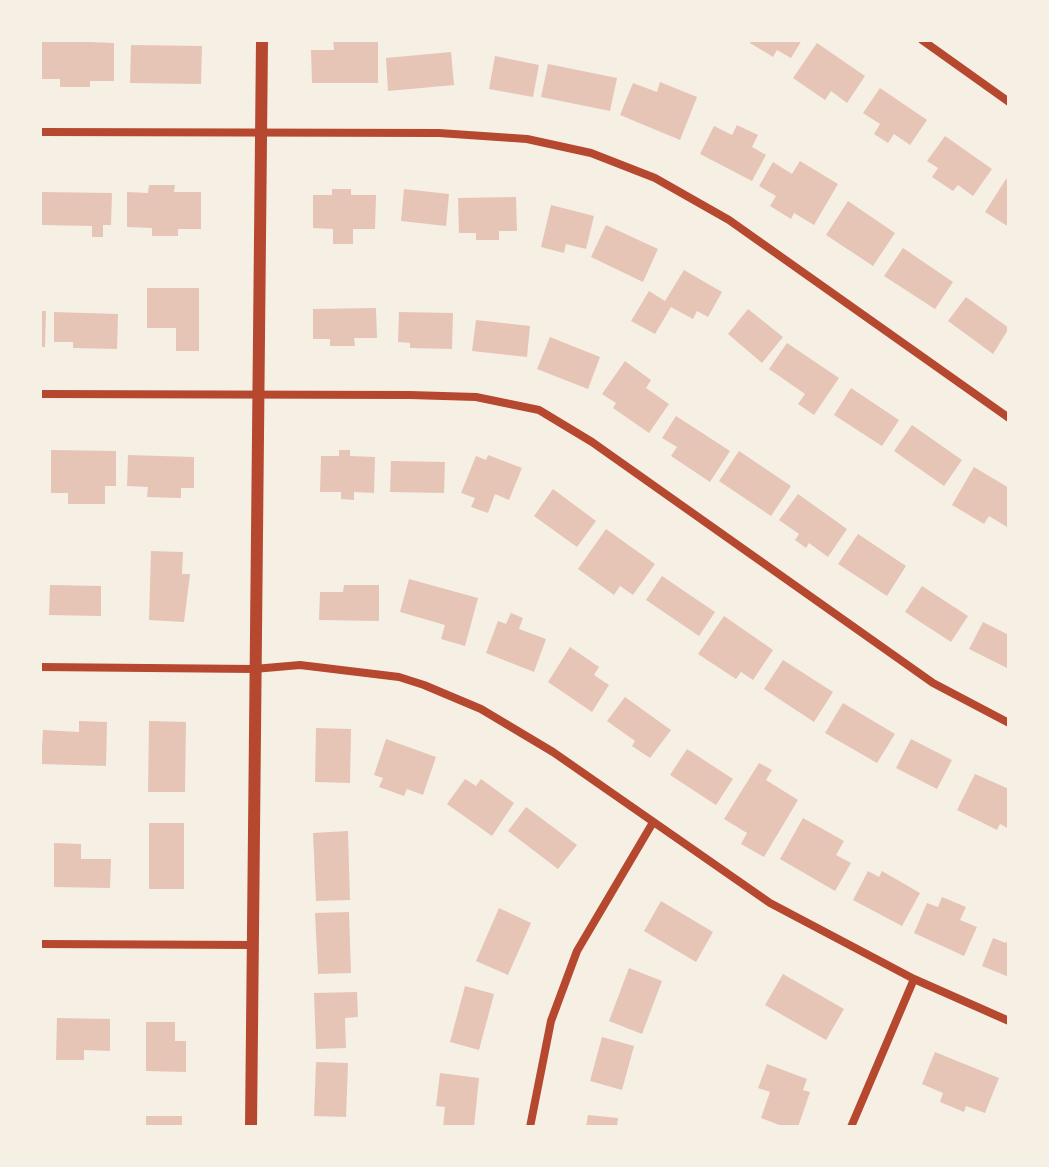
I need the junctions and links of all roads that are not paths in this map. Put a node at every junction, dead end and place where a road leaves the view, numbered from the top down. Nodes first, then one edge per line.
1 (262, 40) edge
2 (922, 40) edge
3 (1009, 102) edge
4 (40, 132) edge
5 (261, 133) junction
6 (40, 394) edge
7 (259, 395) junction
8 (1009, 418) edge
9 (40, 667) edge
10 (254, 669) junction
11 (1009, 723) edge
12 (652, 824) junction
13 (40, 944) edge
14 (255, 945) junction
15 (914, 979) junction
16 (1009, 1021) edge
17 (251, 1127) edge
18 (530, 1127) edge
19 (851, 1127) edge

1 - 5 street
2 - 3 street
4 - 5 street
5 - 7 street
5 - 8 street
6 - 7 street
7 - 10 street
7 - 11 street
9 - 10 street
10 - 12 street
10 - 14 street
12 - 15 street
12 - 18 street
13 - 14 street
14 - 17 street
15 - 16 street
15 - 19 street

